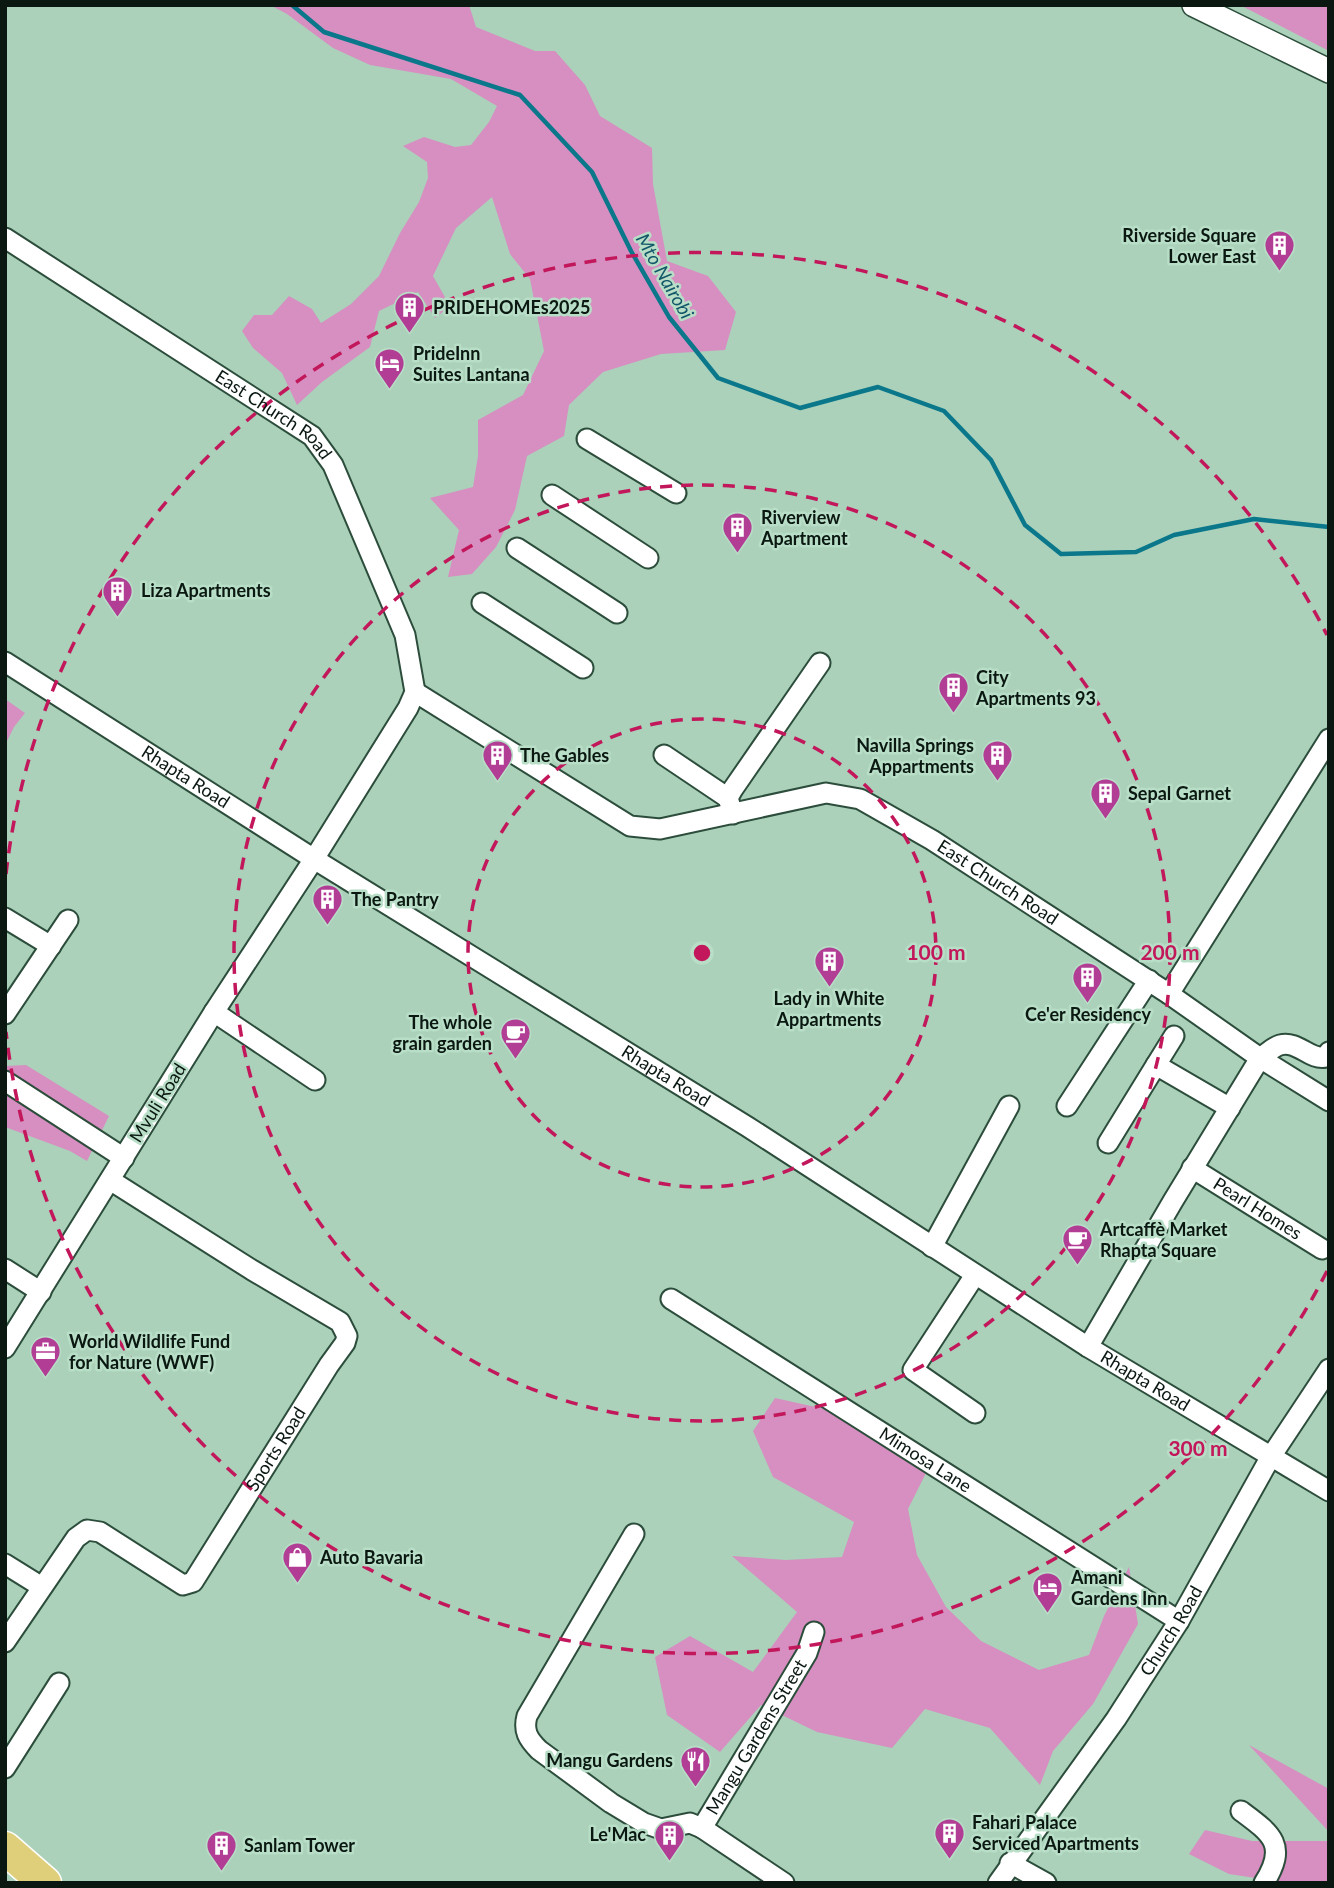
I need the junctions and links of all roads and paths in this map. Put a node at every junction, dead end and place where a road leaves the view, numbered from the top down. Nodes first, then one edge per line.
1 (1194, 5) edge
2 (1329, 71) edge
3 (5, 238) edge
4 (587, 439) dead end
5 (676, 493) dead end
6 (552, 495) dead end
7 (517, 548) dead end
8 (648, 558) dead end
9 (482, 603) dead end
10 (617, 613) dead end
11 (5, 662) edge
12 (820, 663) dead end
13 (583, 668) dead end
14 (415, 692) junction
15 (1329, 739) edge
16 (664, 755) dead end
17 (731, 806) junction
18 (314, 859) junction
19 (5, 918) edge
20 (68, 920) dead end
21 (51, 946) junction
22 (1149, 980) junction
23 (1169, 993) junction
24 (214, 1012) junction
25 (5, 1014) edge
26 (1174, 1036) dead end
27 (1329, 1052) edge
28 (1260, 1058) junction
29 (1156, 1065) junction
30 (315, 1080) dead end
31 (5, 1081) edge
32 (1329, 1101) edge
33 (1009, 1106) dead end
34 (1067, 1106) dead end
35 (1230, 1108) junction
36 (1108, 1143) dead end
37 (124, 1158) junction
38 (1192, 1168) junction
39 (110, 1180) junction
40 (932, 1247) junction
41 (1322, 1249) dead end
42 (5, 1269) edge
43 (975, 1275) junction
44 (41, 1292) junction
45 (671, 1298) dead end
46 (1088, 1347) junction
47 (5, 1348) edge
48 (1329, 1369) edge
49 (975, 1413) dead end
50 (1270, 1458) junction
51 (1329, 1491) edge
52 (634, 1534) dead end
53 (5, 1564) edge
54 (42, 1587) junction
55 (1179, 1621) junction
56 (814, 1632) dead end
57 (5, 1642) edge
58 (59, 1683) dead end
59 (5, 1768) edge
60 (1241, 1811) dead end
61 (702, 1828) junction
62 (5, 1848) edge
63 (1010, 1863) junction
64 (46, 1883) edge
65 (784, 1883) edge
66 (998, 1883) edge
67 (1046, 1883) edge
68 (1264, 1883) edge

1 - 2 street
3 - 14 street, East Church Road
4 - 5 street
6 - 8 street
7 - 10 street
9 - 13 street
11 - 18 street, Rhapta Road
12 - 17 street
14 - 17 street, East Church Road
14 - 18 street
15 - 23 street
16 - 17 street
17 - 22 street, East Church Road
18 - 24 street, Mvuli Road
18 - 40 street, Rhapta Road
19 - 21 street
20 - 21 street
21 - 25 street
22 - 23 street, East Church Road
22 - 34 street
23 - 28 street, East Church Road
24 - 30 street
24 - 37 street, Mvuli Road
26 - 29 street
27 - 28 street
28 - 32 street, East Church Road
28 - 35 street
29 - 35 street
29 - 36 street
31 - 37 street
33 - 40 street
35 - 38 street
37 - 39 street, Mvuli Road
38 - 41 street, Pearl Homes
38 - 46 street
39 - 44 street, Mvuli Road
39 - 54 street, Sports Road
40 - 43 street, Rhapta Road
42 - 44 street
43 - 46 street, Rhapta Road
43 - 49 street
44 - 47 street, Mvuli Road
45 - 55 street, Mimosa Lane
46 - 50 street, Rhapta Road
48 - 50 street, Church Road
50 - 51 street, Rhapta Road
50 - 55 street, Church Road
52 - 61 street, Mangu Gardens Street
53 - 54 street
54 - 57 street, Sports Road
55 - 63 street, Church Road
56 - 61 street, Mangu Gardens Street
58 - 59 street
60 - 68 street
61 - 65 street
62 - 64 highway
63 - 66 street, Church Road
63 - 67 street

